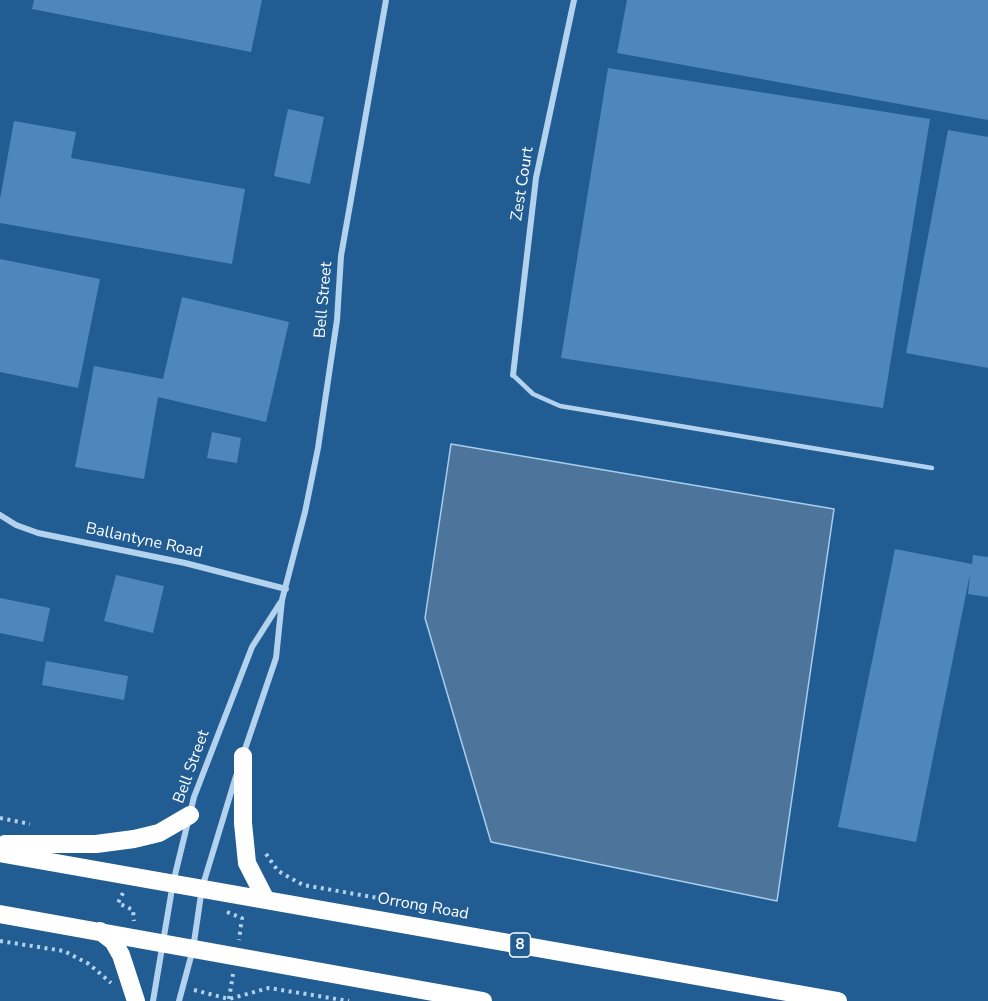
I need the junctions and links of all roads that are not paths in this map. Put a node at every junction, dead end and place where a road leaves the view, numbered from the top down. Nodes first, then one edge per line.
1 (386, 0) edge
2 (574, 0) edge
3 (513, 375) joint
4 (932, 468) dead end
5 (0, 515) edge
6 (286, 589) junction
7 (282, 600) junction
8 (243, 756) junction
9 (189, 815) junction
10 (0, 844) edge
11 (0, 853) edge
12 (173, 883) junction
13 (202, 888) junction
14 (266, 900) junction
15 (0, 915) edge
16 (100, 931) junction
17 (163, 944) junction
18 (193, 949) junction
19 (136, 1001) edge
20 (153, 1001) edge
21 (179, 1001) edge
22 (483, 1001) edge
23 (838, 1001) edge

1 - 6 street, Bell Street
2 - 3 street, Zest Court
3 - 4 lane
5 - 6 street, Ballantyne Road
6 - 7 street, Bell Street
7 - 8 street, Bell Street
7 - 9 street, Bell Street
8 - 13 street, Bell Street
8 - 14 highway
9 - 10 highway
9 - 12 street, Bell Street
11 - 12 highway, Orrong Road / 8
12 - 13 highway, Orrong Road / 8
12 - 17 street, Bell Street
13 - 14 highway, Orrong Road / 8
13 - 18 street, Bell Street
14 - 23 highway, Orrong Road / 8
15 - 16 highway
16 - 17 highway
16 - 19 highway
17 - 18 highway
17 - 20 street, Bell Street
18 - 21 street, Bell Street
18 - 22 highway

